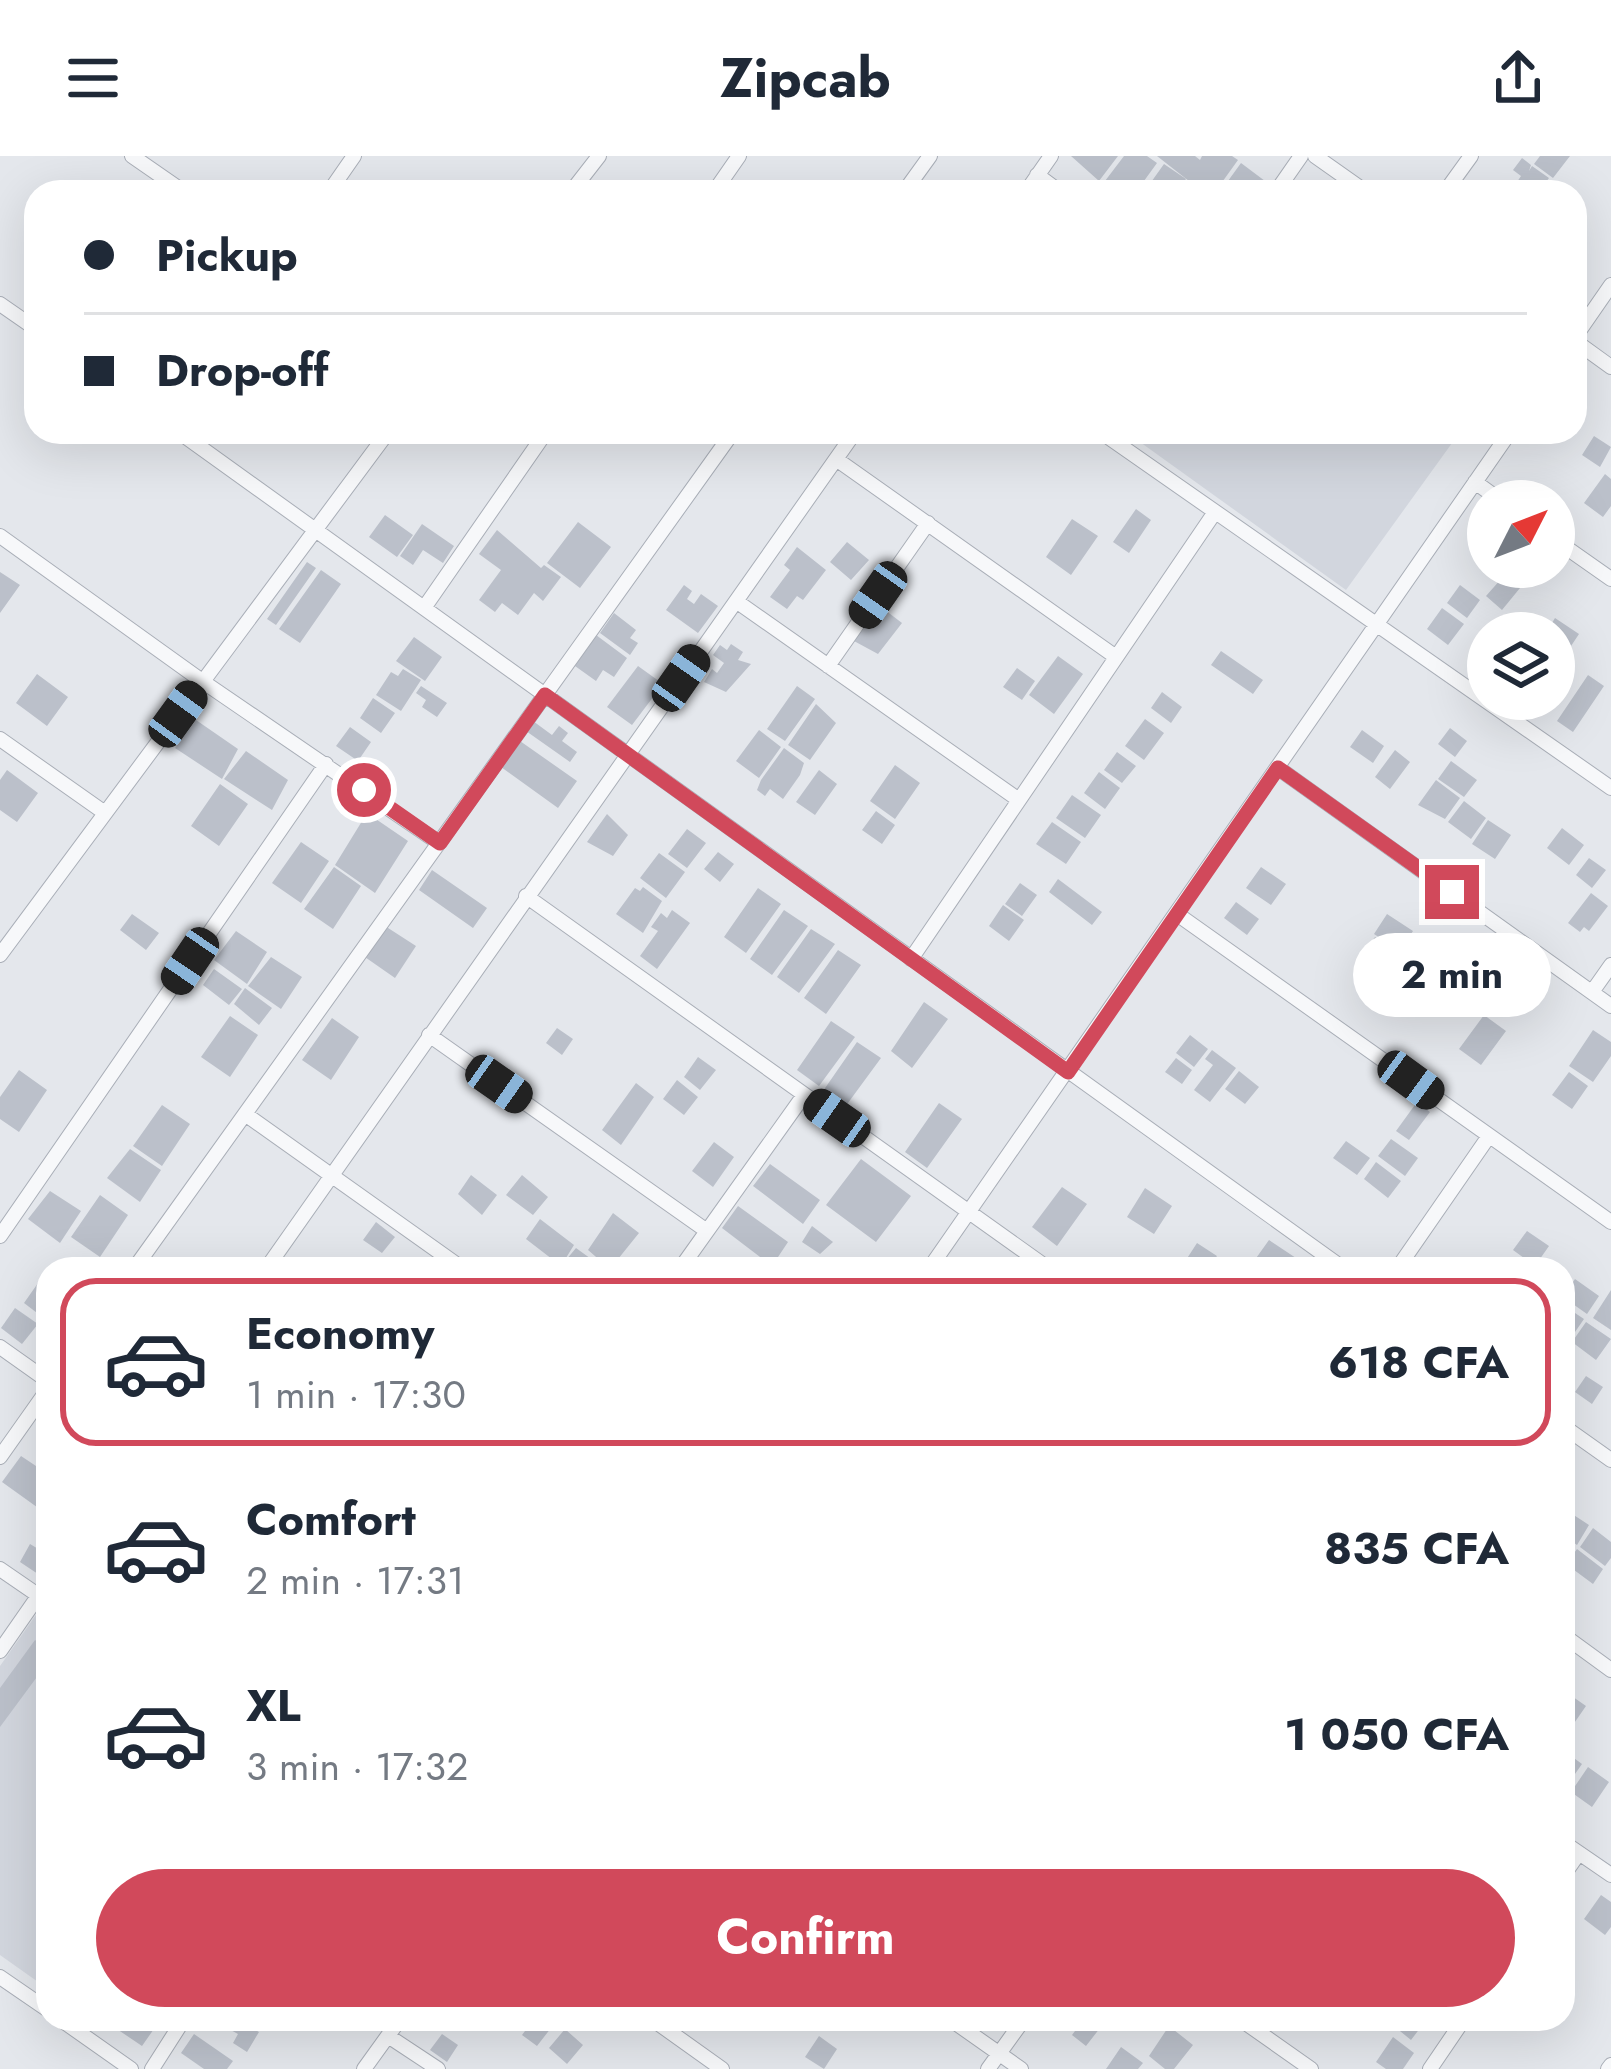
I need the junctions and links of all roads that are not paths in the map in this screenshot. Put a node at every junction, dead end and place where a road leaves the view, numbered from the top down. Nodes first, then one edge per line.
1 (132, 156) edge
2 (1051, 156) edge
3 (1315, 156) edge
4 (1037, 176) junction
5 (167, 180) edge
6 (1034, 180) edge
7 (1043, 180) edge
8 (1349, 180) edge
9 (1611, 285) edge
10 (1587, 321) edge
11 (1587, 348) edge
12 (1611, 367) edge
13 (196, 444) edge
14 (379, 444) edge
15 (532, 444) edge
16 (724, 444) edge
17 (847, 444) edge
18 (1119, 444) edge
19 (1502, 444) edge
20 (836, 459) junction
21 (1476, 480) edge
22 (1467, 494) edge
23 (1215, 512) junction
24 (928, 524) junction
25 (314, 529) junction
26 (0, 536) edge
27 (1575, 553) edge
28 (1611, 579) edge
29 (736, 601) junction
30 (424, 608) junction
31 (1377, 625) junction
32 (1116, 658) junction
33 (828, 666) junction
34 (202, 681) junction
35 (545, 695) junction
36 (0, 739) edge
37 (627, 754) junction
38 (326, 764) junction
39 (1278, 768) junction
40 (1611, 788) edge
41 (1019, 800) junction
42 (105, 813) junction
43 (440, 843) junction
44 (526, 896) junction
45 (1177, 914) junction
46 (0, 955) edge
47 (911, 959) junction
48 (1611, 965) edge
49 (1592, 992) junction
50 (1611, 1006) edge
51 (429, 1035) junction
52 (1068, 1072) junction
53 (804, 1095) junction
54 (245, 1114) junction
55 (1489, 1136) junction
56 (332, 1175) junction
57 (969, 1212) junction
58 (1609, 1216) edge
59 (707, 1231) junction
60 (0, 1236) edge
61 (143, 1257) edge
62 (274, 1257) edge
63 (446, 1257) edge
64 (689, 1257) edge
65 (937, 1257) edge
66 (1032, 1257) edge
67 (1327, 1257) edge
68 (1404, 1257) edge
69 (0, 1347) edge
70 (36, 1376) edge
71 (36, 1403) edge
72 (1575, 1434) edge
73 (0, 1456) edge
74 (1611, 1460) edge
75 (0, 1569) edge
76 (36, 1588) edge
77 (36, 1605) edge
78 (1575, 1644) edge
79 (0, 1651) edge
80 (1611, 1670) edge
81 (1575, 1850) edge
82 (1579, 1853) junction
83 (1575, 1859) edge
84 (1611, 1875) edge
85 (0, 1977) edge
86 (36, 2002) edge
87 (77, 2031) edge
88 (176, 2031) edge
89 (392, 2031) edge
90 (669, 2031) edge
91 (967, 2031) edge
92 (1015, 2031) edge
93 (1257, 2031) edge
94 (1456, 2031) edge
95 (388, 2036) junction
96 (999, 2054) junction
97 (131, 2069) edge
98 (152, 2069) edge
99 (364, 2069) edge
100 (438, 2069) edge
101 (722, 2069) edge
102 (988, 2069) edge
103 (1021, 2069) edge
104 (1311, 2069) edge
105 (1430, 2069) edge

1 - 5 street
2 - 4 street
3 - 8 street
4 - 6 street
4 - 7 street
9 - 10 street
11 - 12 street
13 - 25 street
14 - 25 street
15 - 30 street
16 - 35 street
17 - 20 street
18 - 23 street
19 - 21 street
20 - 24 street
20 - 29 street
22 - 31 street
23 - 31 street
23 - 32 street
24 - 32 street
24 - 33 street
25 - 30 street
25 - 34 street
26 - 34 street
27 - 28 street
29 - 33 street
29 - 37 street
30 - 35 street
31 - 39 street
31 - 40 street
32 - 41 street
33 - 41 street
34 - 38 street
34 - 42 street
35 - 37 street
35 - 43 street
36 - 42 street
37 - 44 street
37 - 47 street
38 - 43 street
38 - 60 street
39 - 45 street
39 - 49 street
41 - 47 street
42 - 46 street
43 - 54 street
44 - 51 street
44 - 53 street
45 - 52 street
45 - 55 street
47 - 52 street
48 - 49 street
49 - 50 street
51 - 56 street
51 - 59 street
52 - 57 street
52 - 67 street
53 - 57 street
53 - 59 street
54 - 56 street
54 - 61 street
55 - 58 street
55 - 68 street
56 - 62 street
56 - 63 street
57 - 65 street
57 - 66 street
59 - 64 street
69 - 70 street
71 - 73 street
72 - 74 street
75 - 76 street
77 - 79 street
78 - 80 street
81 - 82 street
82 - 83 street
82 - 84 street
85 - 86 street
87 - 97 street
88 - 98 street
89 - 95 street
90 - 101 street
91 - 96 street
92 - 96 street
93 - 104 street
94 - 105 street
95 - 99 street
95 - 100 street
96 - 102 street
96 - 103 street

